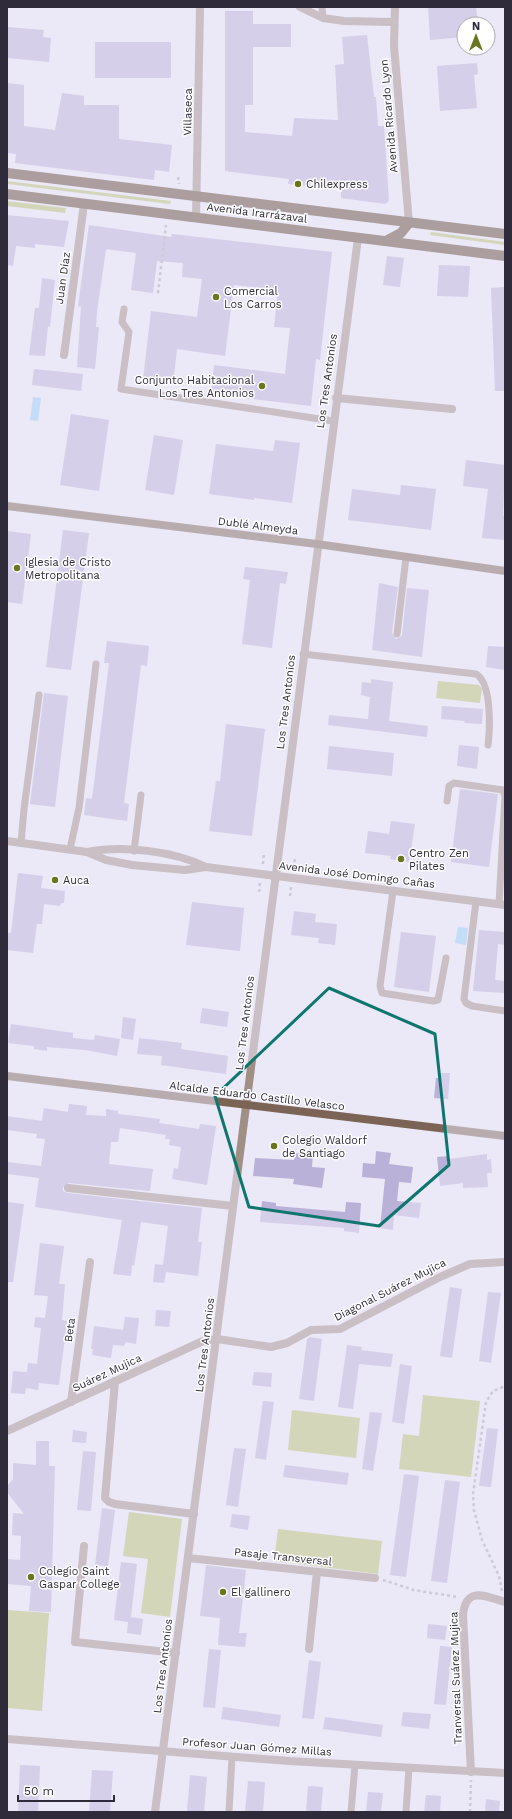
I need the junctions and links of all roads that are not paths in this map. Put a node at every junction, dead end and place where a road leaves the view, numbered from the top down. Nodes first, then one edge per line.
1 (200, 7) edge
2 (300, 7) edge
3 (322, 7) edge
4 (395, 7) edge
5 (323, 18) junction
6 (394, 22) junction
7 (7, 173) edge
8 (7, 194) edge
9 (198, 197) junction
10 (84, 204) junction
11 (196, 218) junction
12 (409, 224) junction
13 (505, 234) edge
14 (358, 238) junction
15 (386, 241) junction
16 (505, 256) edge
17 (124, 309) dead end
18 (64, 355) dead end
19 (336, 398) junction
20 (452, 409) dead end
21 (333, 421) junction
22 (7, 506) edge
23 (317, 544) junction
24 (406, 557) junction
25 (505, 571) edge
26 (397, 634) dead end
27 (303, 654) junction
28 (96, 664) dead end
29 (39, 695) dead end
30 (488, 745) dead end
31 (141, 795) dead end
32 (447, 801) dead end
33 (7, 841) edge
34 (21, 843) junction
35 (70, 850) junction
36 (134, 850) junction
37 (87, 852) junction
38 (206, 867) junction
39 (275, 876) junction
40 (393, 891) junction
41 (476, 901) junction
42 (502, 905) edge
43 (446, 958) dead end
44 (505, 1011) edge
45 (7, 1076) edge
46 (246, 1106) junction
47 (505, 1136) edge
48 (68, 1188) dead end
49 (233, 1206) junction
50 (90, 1262) dead end
51 (505, 1262) edge
52 (217, 1339) junction
53 (115, 1381) junction
54 (71, 1402) junction
55 (7, 1431) edge
56 (194, 1514) junction
57 (84, 1546) dead end
58 (188, 1558) junction
59 (317, 1572) junction
60 (374, 1578) road end
61 (504, 1598) edge
62 (309, 1649) dead end
63 (176, 1653) junction
64 (7, 1739) edge
65 (163, 1751) junction
66 (232, 1757) junction
67 (355, 1765) junction
68 (409, 1768) junction
69 (471, 1772) junction
70 (505, 1773) edge
71 (155, 1812) edge
72 (229, 1812) edge
73 (351, 1812) edge
74 (406, 1812) edge

1 - 9 street, Villaseca
2 - 5 street
3 - 5 lane
4 - 6 street, Avenida Ricardo Lyon
5 - 6 street
6 - 12 street, Avenida Ricardo Lyon
7 - 9 main road, Avenida Irarrázaval
8 - 10 main road, Avenida Irarrázaval
9 - 11 street, Villaseca
9 - 12 main road, Avenida Irarrázaval
10 - 11 main road, Avenida Irarrázaval
10 - 18 street, Juan Díaz
11 - 14 main road, Avenida Irarrázaval
12 - 13 main road, Avenida Irarrázaval
12 - 15 main road
14 - 15 main road, Avenida Irarrázaval
14 - 19 street, Los Tres Antonios
15 - 16 main road, Avenida Irarrázaval
17 - 21 lane
19 - 20 street
19 - 21 street, Los Tres Antonios
21 - 23 street, Los Tres Antonios
22 - 23 main road, Dublé Almeyda
23 - 24 main road, Dublé Almeyda
23 - 27 street, Los Tres Antonios
24 - 25 main road, Dublé Almeyda
24 - 26 lane
27 - 30 lane
27 - 39 street, Los Tres Antonios
28 - 35 lane
29 - 34 lane
31 - 36 lane
32 - 42 lane
33 - 34 street, Avenida José Domingo Cañas
34 - 35 street, Avenida José Domingo Cañas
35 - 37 street, Avenida José Domingo Cañas
36 - 37 street, Avenida José Domingo Cañas
36 - 38 street, Avenida José Domingo Cañas
37 - 38 street, Avenida José Domingo Cañas
38 - 39 street, Avenida José Domingo Cañas
39 - 40 street, Avenida José Domingo Cañas
39 - 46 street, Los Tres Antonios
40 - 41 street, Avenida José Domingo Cañas
40 - 43 lane
41 - 42 street, Avenida José Domingo Cañas
41 - 44 lane
45 - 46 main road, Alcalde Eduardo Castillo Velasco
46 - 47 main road, Alcalde Eduardo Castillo Velasco
46 - 49 street, Los Tres Antonios
48 - 49 street
49 - 52 street, Los Tres Antonios
50 - 54 street, Beta
51 - 52 street, Diagonal Suárez Mujica
52 - 53 street, Suárez Mujica
52 - 56 street, Los Tres Antonios
53 - 54 street, Suárez Mujica
53 - 56 street
54 - 55 street, Suárez Mujica
56 - 58 street, Los Tres Antonios
57 - 63 street
58 - 59 street, Pasaje Transversal
58 - 63 street, Los Tres Antonios
59 - 60 street, Pasaje Transversal
59 - 62 street
61 - 69 street, Tranversal Suárez Mujica
63 - 65 street, Los Tres Antonios
64 - 65 street, Profesor Juan Gómez Millas
65 - 66 street, Profesor Juan Gómez Millas
65 - 71 street, Los Tres Antonios
66 - 67 street, Profesor Juan Gómez Millas
66 - 72 lane
67 - 68 street, Profesor Juan Gómez Millas
67 - 73 lane
68 - 69 street, Profesor Juan Gómez Millas
68 - 74 lane
69 - 70 street, Profesor Juan Gómez Millas

